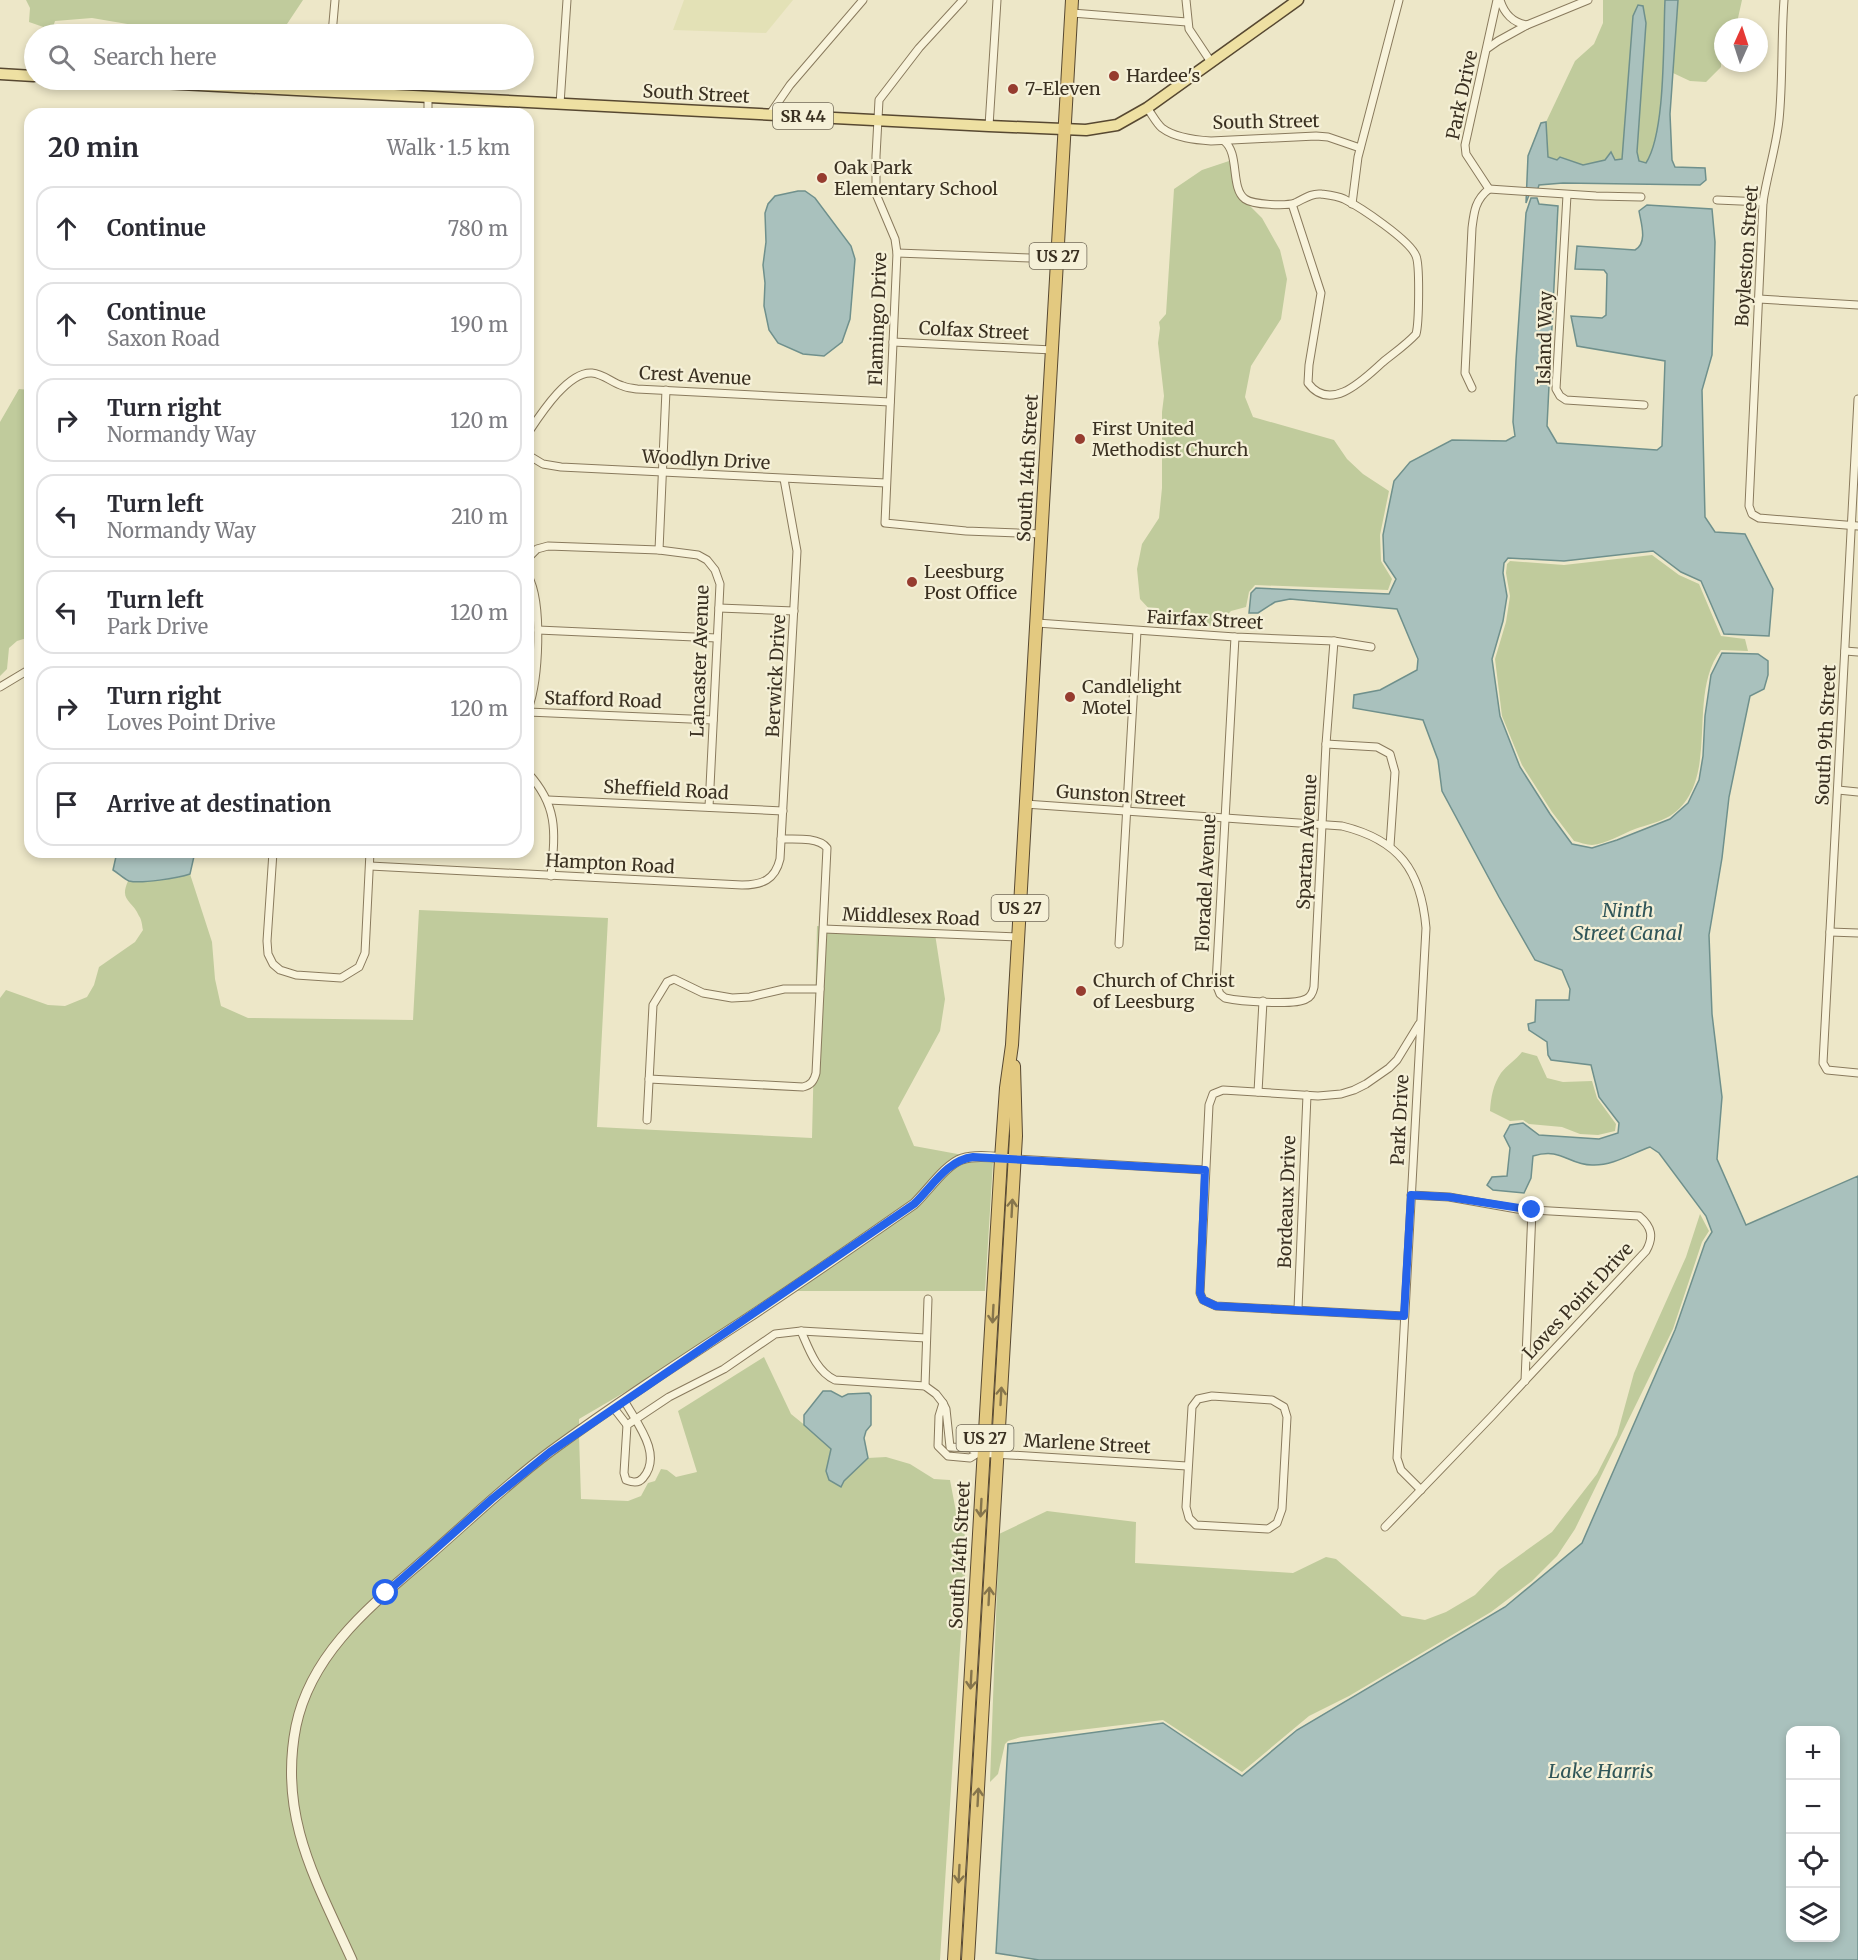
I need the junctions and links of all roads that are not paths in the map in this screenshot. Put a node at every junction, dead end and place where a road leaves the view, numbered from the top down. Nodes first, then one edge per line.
1 (335, 0) edge
2 (567, 0) edge
3 (863, 0) edge
4 (963, 0) edge
5 (997, 0) edge
6 (1072, 0) edge
7 (1186, 0) edge
8 (1298, 0) edge
9 (1399, 0) edge
10 (1499, 0) edge
11 (1588, 0) edge
12 (1784, 0) edge
13 (1072, 13) junction
14 (1187, 22) junction
15 (333, 24) edge
16 (1527, 25) junction
17 (1487, 49) junction
18 (1211, 62) junction
19 (0, 74) edge
20 (24, 75) edge
21 (290, 90) edge
22 (328, 92) joint
23 (428, 97) junction
24 (560, 104) junction
25 (428, 108) edge
26 (1147, 108) junction
27 (770, 114) junction
28 (878, 120) junction
29 (990, 126) junction
30 (1065, 129) junction
31 (1224, 141) junction
32 (1360, 148) junction
33 (1489, 189) junction
34 (1567, 195) junction
35 (1641, 197) dead end
36 (1717, 200) dead end
37 (1763, 202) junction
38 (1292, 204) junction
39 (1352, 204) junction
40 (897, 253) junction
41 (1058, 259) junction
42 (1759, 299) junction
43 (1858, 305) edge
44 (893, 342) junction
45 (1053, 350) junction
46 (1472, 388) dead end
47 (666, 390) junction
48 (1858, 399) edge
49 (890, 402) junction
50 (1644, 405) dead end
51 (1858, 416) edge
52 (534, 425) edge
53 (534, 459) edge
54 (663, 472) junction
55 (784, 479) junction
56 (886, 483) junction
57 (1855, 526) edge
58 (1042, 534) junction
59 (659, 550) junction
60 (534, 552) edge
61 (534, 593) edge
62 (719, 608) junction
63 (794, 611) junction
64 (1037, 623) junction
65 (538, 630) junction
66 (1137, 631) junction
67 (1235, 637) junction
68 (717, 638) junction
69 (1334, 641) junction
70 (1371, 648) dead end
71 (1845, 651) junction
72 (1858, 652) edge
73 (24, 673) edge
74 (534, 686) edge
75 (0, 687) edge
76 (534, 711) edge
77 (713, 720) junction
78 (1326, 744) junction
79 (534, 781) edge
80 (1838, 790) junction
81 (1858, 792) edge
82 (548, 800) junction
83 (1025, 804) junction
84 (709, 807) junction
85 (783, 811) junction
86 (1126, 812) junction
87 (1225, 818) junction
88 (1322, 823) junction
89 (782, 839) junction
90 (1390, 846) junction
91 (273, 858) edge
92 (370, 858) edge
93 (370, 866) junction
94 (774, 874) joint
95 (551, 876) junction
96 (824, 929) junction
97 (1830, 932) junction
98 (1858, 933) edge
99 (1018, 937) junction
100 (1119, 944) dead end
101 (820, 988) junction
102 (1263, 1001) junction
103 (1421, 1022) junction
104 (1012, 1045) junction
105 (1858, 1073) edge
106 (649, 1079) junction
107 (1258, 1092) junction
108 (1307, 1095) junction
109 (647, 1120) dead end
110 (1001, 1159) junction
111 (1015, 1159) junction
112 (1205, 1170) junction
113 (1411, 1195) junction
114 (1532, 1210) junction
115 (928, 1299) dead end
116 (1298, 1309) junction
117 (1404, 1316) junction
118 (801, 1331) junction
119 (926, 1338) junction
120 (1525, 1381) junction
121 (925, 1386) junction
122 (624, 1400) junction
123 (942, 1403) junction
124 (613, 1407) junction
125 (636, 1419) junction
126 (627, 1425) junction
127 (938, 1446) junction
128 (950, 1447) junction
129 (981, 1453) junction
130 (998, 1454) junction
131 (1187, 1466) junction
132 (1421, 1490) junction
133 (1385, 1527) dead end
134 (966, 1764) junction
135 (980, 1765) junction
136 (352, 1960) edge
137 (954, 1960) edge
138 (968, 1960) edge

1 - 15 street
2 - 24 street
3 - 27 street
4 - 28 street, Flamingo Drive
5 - 29 street
6 - 13 highway, South 14th Street / US 27
7 - 14 street
8 - 18 main road, SR 44
9 - 32 street
10 - 16 street
10 - 17 street, Park Drive
11 - 16 street
12 - 37 street, Boyleston Street
13 - 14 street
13 - 30 highway, South 14th Street / US 27
14 - 18 street
16 - 17 street
17 - 33 street, Park Drive
18 - 26 main road, SR 44
19 - 20 main road
21 - 22 main road, SR 44
22 - 23 main road, SR 44
23 - 24 main road, South Street / SR 44
23 - 25 street
24 - 27 main road, South Street / SR 44
26 - 30 main road, SR 44
26 - 31 street, South Street
27 - 28 main road, South Street / SR 44
28 - 29 main road, South Street / SR 44
28 - 40 street, Flamingo Drive
29 - 30 main road, South Street / SR 44
30 - 41 highway, South 14th Street / US 27
31 - 32 street, South Street
31 - 38 street
32 - 39 street
33 - 34 street
33 - 46 street
34 - 35 street
34 - 50 street, Island Way
36 - 37 street
37 - 42 street, Boyleston Street
38 - 39 street
38 - 39 street
40 - 41 street
40 - 44 street, Flamingo Drive
41 - 45 highway, South 14th Street / US 27
42 - 43 street
42 - 57 street, Boyleston Street
44 - 45 street, Colfax Street
44 - 49 street, Flamingo Drive
45 - 58 highway, South 14th Street / US 27
47 - 49 street, Crest Avenue
47 - 52 street, Crest Avenue
47 - 54 street
48 - 51 street, South 9th Street
49 - 56 street, Flamingo Drive
51 - 57 street, South 9th Street
53 - 54 street, Woodlyn Drive
54 - 55 street, Woodlyn Drive
54 - 59 street
55 - 56 street, Woodlyn Drive
55 - 63 street, Berwick Drive
56 - 58 street, Flamingo Drive
57 - 71 street, South 9th Street
58 - 64 highway, South 14th Street / US 27
59 - 60 street, Lancaster Avenue
59 - 62 street, Lancaster Avenue
61 - 65 street
62 - 63 street
62 - 68 street, Lancaster Avenue
63 - 85 street, Berwick Drive
64 - 66 street, Fairfax Street
64 - 83 highway, South 14th Street / US 27
65 - 68 street
65 - 74 street
66 - 67 street, Fairfax Street
66 - 86 street
67 - 69 street, Fairfax Street
67 - 87 street, Floradel Avenue
68 - 77 street, Lancaster Avenue
69 - 70 street, Fairfax Street
69 - 78 street, Spartan Avenue
71 - 72 street
71 - 80 street, South 9th Street
73 - 75 street
76 - 77 street, Stafford Road
77 - 84 street, Lancaster Avenue
78 - 88 street, Spartan Avenue
78 - 90 street
79 - 82 street
80 - 81 street
80 - 97 street, South 9th Street
82 - 84 street, Sheffield Road
82 - 95 street
83 - 86 street, Gunston Street
83 - 99 highway, South 14th Street / US 27
84 - 85 street, Sheffield Road
85 - 89 street, Berwick Drive
86 - 87 street, Gunston Street
86 - 100 street
87 - 88 street, Gunston Street
87 - 102 street, Floradel Avenue
88 - 90 street, Gunston Street
88 - 102 street, Spartan Avenue
89 - 94 street, Berwick Drive
89 - 96 street, Middlesex Road
90 - 103 street, Park Drive
91 - 93 street
92 - 93 street
93 - 95 street, Hampton Road
94 - 95 street, Hampton Road
96 - 99 street, Middlesex Road
96 - 101 street
97 - 98 street
97 - 105 street, South 9th Street
99 - 104 highway, South 14th Street / US 27
101 - 106 street
101 - 106 street
102 - 107 street
103 - 108 street
103 - 113 street, Park Drive
104 - 110 highway, South 14th Street / US 27
104 - 111 highway, South 14th Street / US 27
106 - 109 street
107 - 108 street
107 - 112 street
108 - 116 street, Bordeaux Drive
110 - 111 street
110 - 122 street
110 -> 129 highway, South 14th Street / US 27
111 - 112 street
130 -> 111 highway, South 14th Street / US 27
112 - 116 street
113 - 114 street, Loves Point Drive
113 - 117 street, Park Drive
114 - 120 street
114 - 120 street, Loves Point Drive
115 - 119 street
116 - 117 street
117 - 132 street, Park Drive
118 - 119 street
118 - 121 street
118 - 125 street
119 - 121 street
120 - 132 street, Loves Point Drive
121 - 123 street
122 - 124 street
122 - 125 street
123 - 127 street
123 - 128 street
124 - 126 street
124 - 136 street
125 - 126 street
125 - 126 street
127 - 128 street
127 - 129 street
128 - 129 street
129 - 130 street, Marlene Street
129 -> 134 highway, South 14th Street / US 27
130 - 131 street, Marlene Street
135 -> 130 highway, South 14th Street / US 27
131 - 131 street
132 - 133 street
134 - 135 highway
134 -> 137 highway, South 14th Street / US 27
138 -> 135 highway, South 14th Street / US 27

